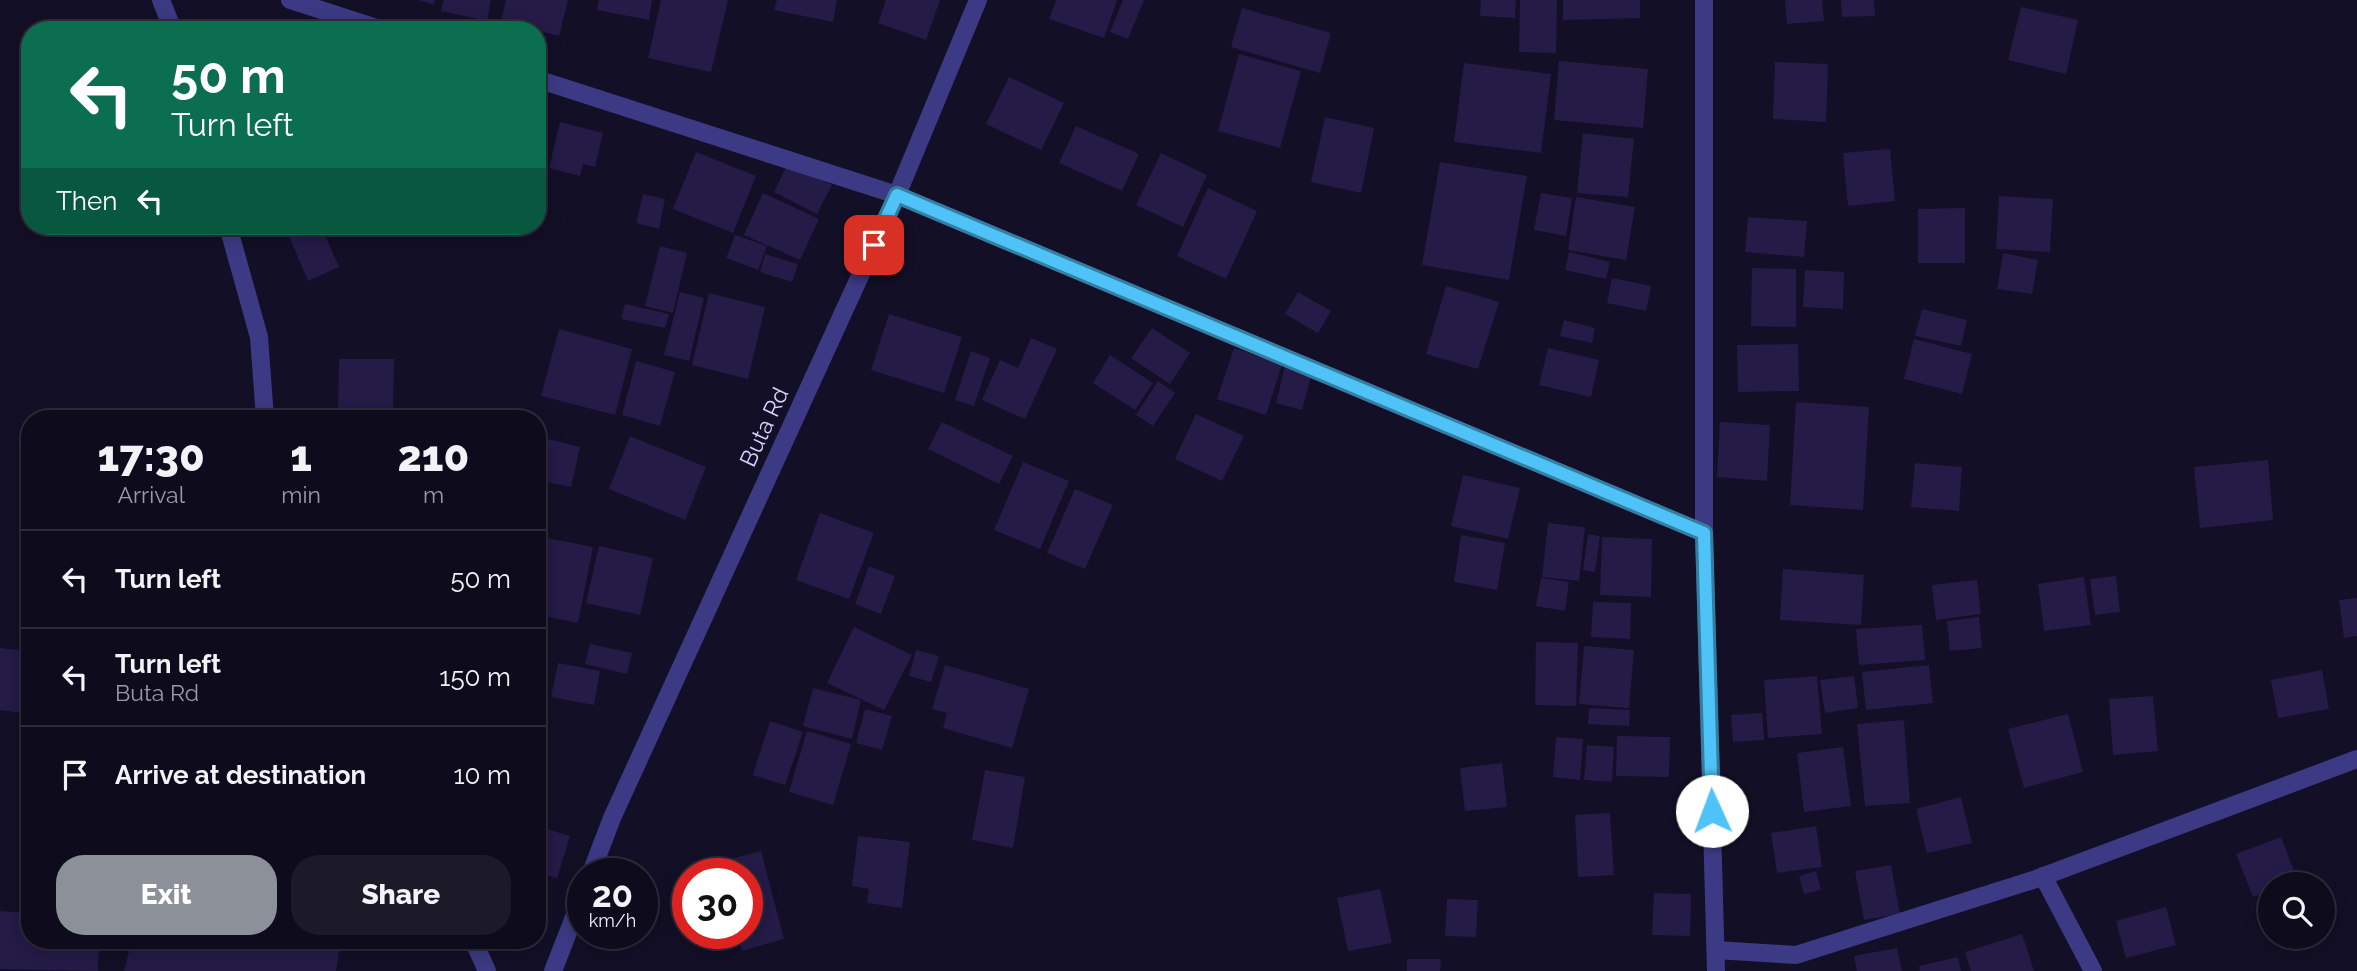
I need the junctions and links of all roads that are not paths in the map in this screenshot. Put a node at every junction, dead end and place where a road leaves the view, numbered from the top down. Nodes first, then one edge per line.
1 (161, 0) edge
2 (290, 0) edge
3 (978, 0) edge
4 (1704, 0) edge
5 (169, 21) edge
6 (355, 21) edge
7 (546, 82) edge
8 (897, 195) junction
9 (231, 235) edge
10 (264, 410) edge
11 (1704, 533) junction
12 (2357, 759) edge
13 (597, 858) edge
14 (2043, 876) junction
15 (567, 935) edge
16 (477, 949) edge
17 (1716, 950) junction
18 (487, 971) edge
19 (553, 971) edge
20 (1716, 971) edge
21 (2093, 971) edge

1 - 5 street
2 - 6 street
3 - 8 street, Buta Rd
4 - 11 street
7 - 8 street
8 - 11 street
8 - 13 street, Buta Rd
9 - 10 street
11 - 17 street
12 - 14 street
14 - 17 street
14 - 21 street
15 - 19 street
16 - 18 street
17 - 20 street

